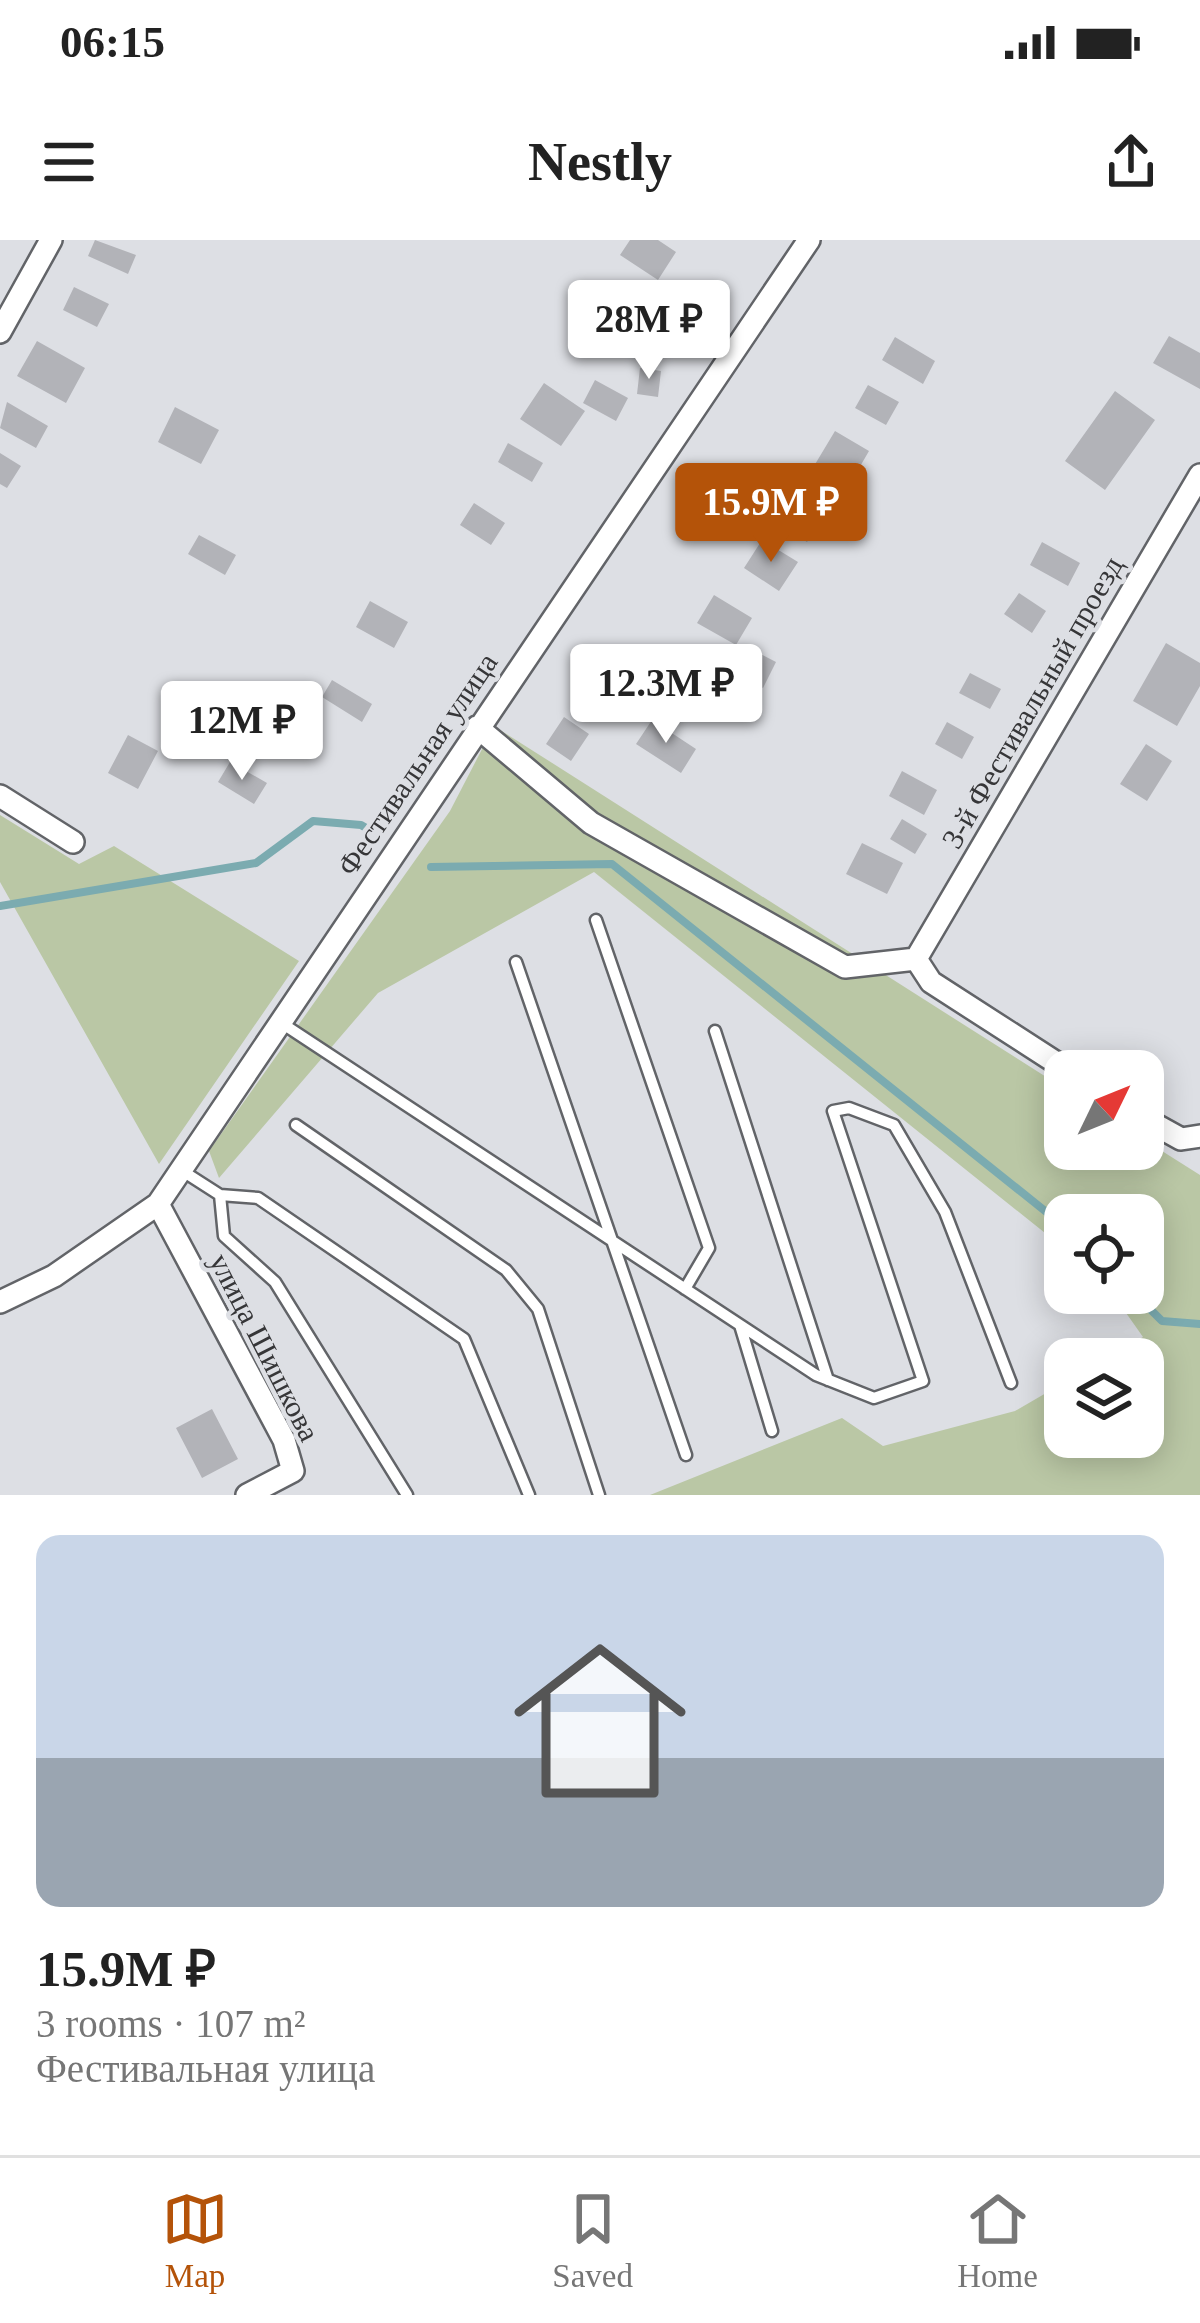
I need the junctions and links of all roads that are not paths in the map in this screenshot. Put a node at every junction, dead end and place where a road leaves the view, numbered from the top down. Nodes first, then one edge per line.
1 (51, 240) edge
2 (809, 240) edge
3 (0, 332) edge
4 (1200, 475) edge
5 (477, 727) junction
6 (0, 796) edge
7 (73, 842) dead end
8 (596, 920) dead end
9 (916, 959) junction
10 (516, 962) dead end
11 (280, 1022) junction
12 (715, 1031) dead end
13 (1044, 1055) edge
14 (296, 1125) dead end
15 (1164, 1130) edge
16 (1200, 1136) edge
17 (181, 1170) junction
18 (220, 1195) junction
19 (158, 1204) junction
20 (612, 1241) junction
21 (685, 1289) junction
22 (0, 1302) edge
23 (740, 1325) junction
24 (828, 1380) junction
25 (1012, 1383) dead end
26 (772, 1430) dead end
27 (686, 1455) dead end
28 (248, 1495) edge
29 (407, 1495) edge
30 (529, 1495) edge
31 (599, 1495) edge

1 - 3 street
2 - 5 street, Фестивальная улица
4 - 9 street, 3-й Фестивальный проезд
5 - 9 street
5 - 11 street, Фестивальная улица
6 - 7 street
8 - 21 lane
9 - 13 street
10 - 20 lane
11 - 17 street, Фестивальная улица
11 - 20 lane
12 - 24 lane
14 - 31 lane
15 - 16 street
17 - 18 lane
17 - 19 street, Фестивальная улица
18 - 29 lane
18 - 30 lane
19 - 22 street
19 - 28 street, улица Шишкова
20 - 21 lane
20 - 27 lane
21 - 23 lane
23 - 24 lane
23 - 26 lane
24 - 25 lane

